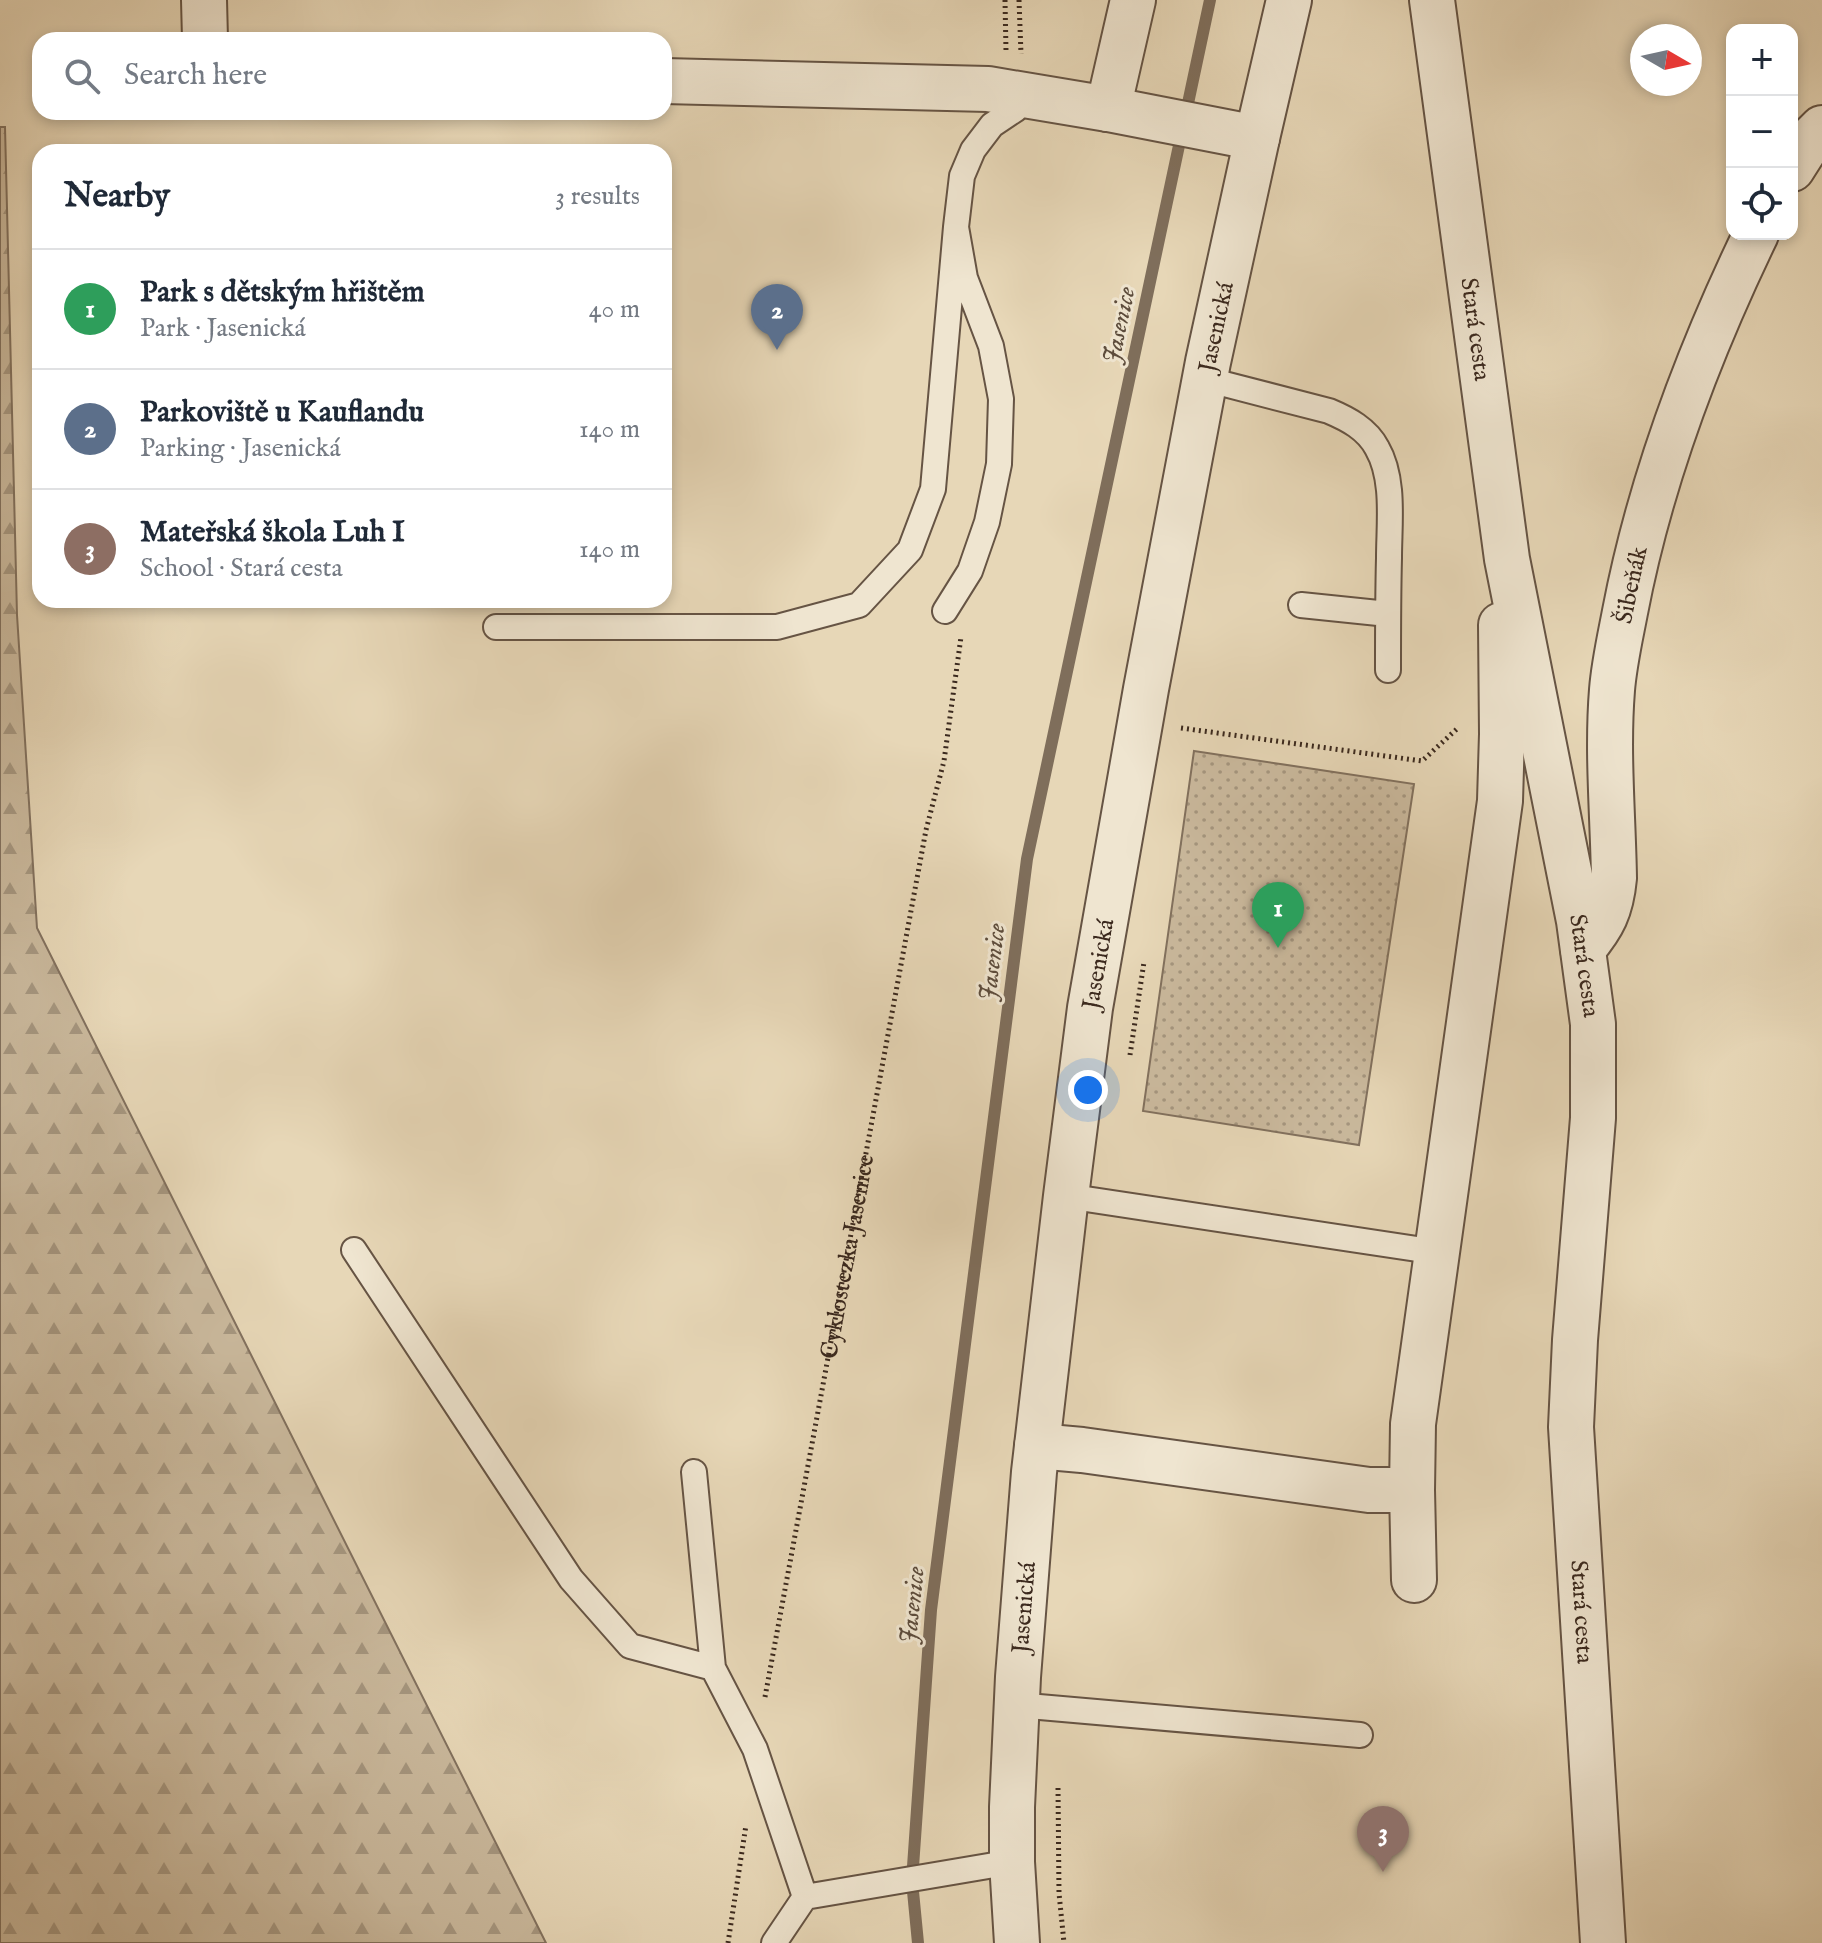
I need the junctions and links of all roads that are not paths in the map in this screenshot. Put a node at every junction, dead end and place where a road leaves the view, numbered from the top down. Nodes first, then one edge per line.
1 (204, 0) edge
2 (1133, 0) edge
3 (1289, 0) edge
4 (1432, 0) edge
5 (205, 32) edge
6 (1014, 80) junction
7 (672, 81) edge
8 (1123, 112) junction
9 (1822, 128) edge
10 (1239, 135) junction
11 (1793, 168) edge
12 (956, 227) junction
13 (1753, 240) edge
14 (1205, 379) junction
15 (1513, 587) junction
16 (1301, 605) dead end
17 (945, 611) dead end
18 (1388, 614) junction
19 (496, 627) dead end
20 (1388, 670) dead end
21 (1583, 949) junction
22 (1066, 1196) junction
23 (354, 1250) dead end
24 (1437, 1252) junction
25 (1037, 1446) junction
26 (694, 1472) dead end
27 (1412, 1490) junction
28 (1414, 1580) dead end
29 (713, 1668) junction
30 (1016, 1705) junction
31 (1360, 1735) dead end
32 (1012, 1862) junction
33 (805, 1897) junction
34 (774, 1943) edge
35 (1017, 1943) edge
36 (1603, 1943) edge

1 - 5 street
2 - 8 street
3 - 10 street, Jasenická
4 - 15 street, Stará cesta
6 - 7 street
6 - 8 street
6 - 12 lane
8 - 10 street
9 - 11 street
10 - 14 street, Jasenická
12 - 17 lane
12 - 19 lane
13 - 21 street, Šibeňák
14 - 18 lane
14 - 22 street, Jasenická
15 - 21 street, Stará cesta
15 - 24 street
16 - 18 lane
18 - 20 lane
21 - 36 street, Stará cesta
22 - 24 lane
22 - 25 street, Jasenická
23 - 29 lane
24 - 27 street
25 - 27 street
25 - 30 street, Jasenická
26 - 29 lane
27 - 28 street
29 - 33 lane
30 - 31 lane
30 - 32 street, Jasenická
32 - 33 lane
32 - 35 street, Jasenická
33 - 34 lane

